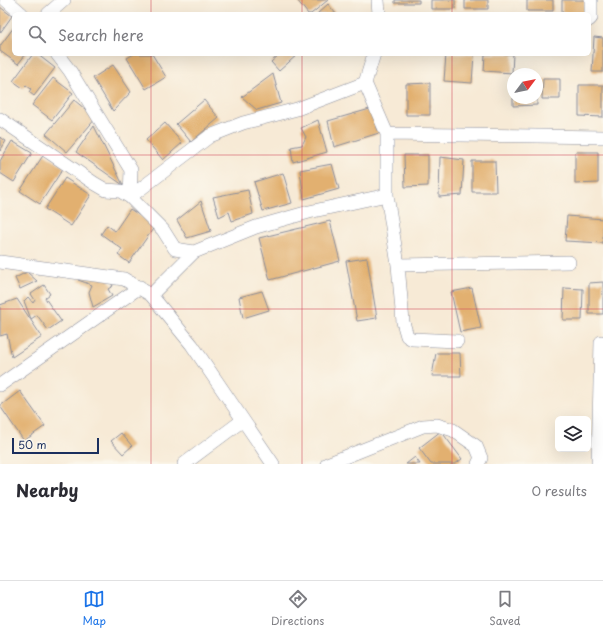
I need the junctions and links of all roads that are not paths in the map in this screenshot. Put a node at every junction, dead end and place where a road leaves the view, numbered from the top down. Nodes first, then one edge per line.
1 (6, 0) edge
2 (64, 0) edge
3 (378, 0) edge
4 (591, 0) edge
5 (20, 12) edge
6 (50, 12) edge
7 (379, 12) edge
8 (591, 12) edge
9 (59, 56) edge
10 (373, 56) edge
11 (365, 83) junction
12 (0, 118) edge
13 (387, 134) junction
14 (603, 137) edge
15 (387, 195) junction
16 (130, 197) junction
17 (194, 252) junction
18 (0, 262) edge
19 (569, 262) dead end
20 (398, 265) junction
21 (140, 287) junction
22 (151, 295) junction
23 (458, 341) dead end
24 (601, 342) dead end
25 (0, 385) edge
26 (243, 420) junction
27 (601, 436) edge
28 (184, 464) edge
29 (273, 464) edge
30 (327, 464) edge
31 (478, 464) edge
32 (598, 464) edge

1 - 5 street
2 - 6 street
3 - 7 street
4 - 8 street
9 - 16 street
10 - 11 street
11 - 13 street
11 - 16 street
12 - 16 street
13 - 14 street
13 - 15 street
15 - 17 street
15 - 20 street
16 - 17 street
17 - 22 street
18 - 21 street
19 - 20 street
20 - 23 street
21 - 22 street
21 - 25 street
22 - 26 street
24 - 27 street
26 - 28 street
26 - 29 street
27 - 32 street
30 - 31 street

